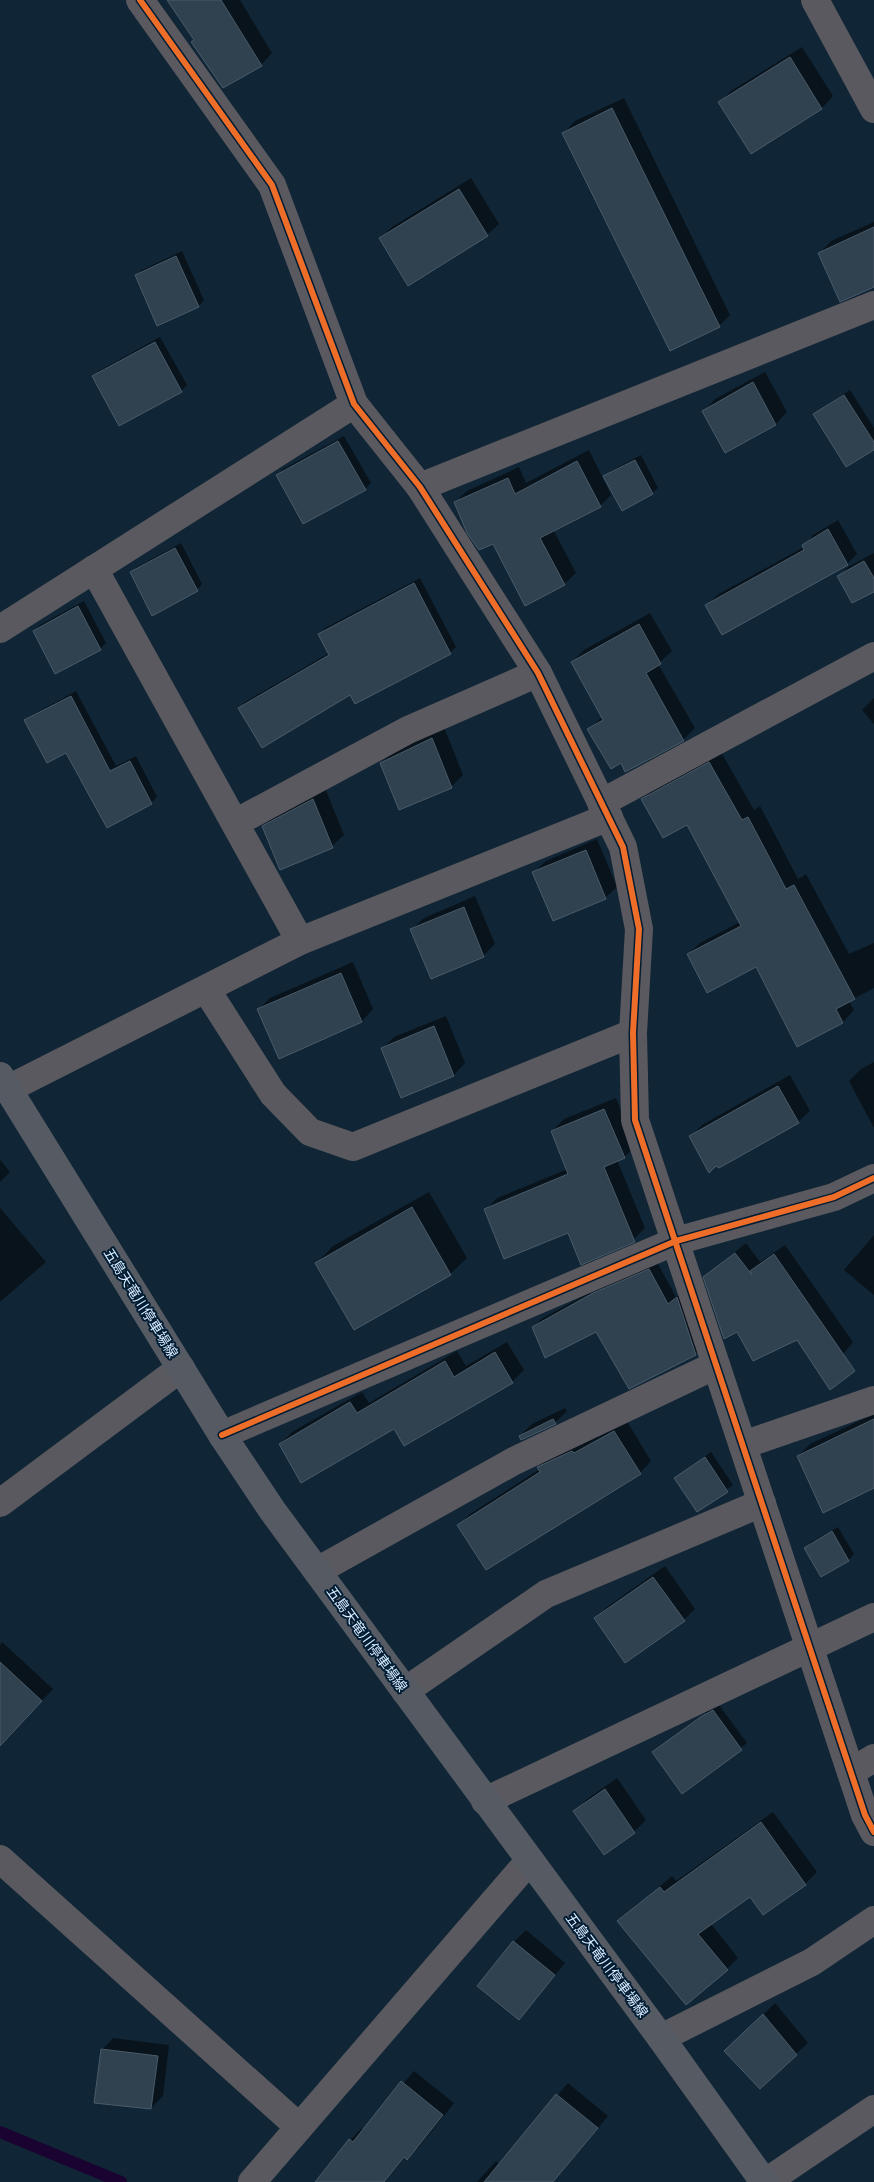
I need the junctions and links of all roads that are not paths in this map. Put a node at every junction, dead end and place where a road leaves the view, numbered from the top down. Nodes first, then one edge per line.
1 (140, 0) edge
2 (815, 0) edge
3 (874, 109) edge
4 (874, 304) edge
5 (354, 404) junction
6 (420, 487) junction
7 (94, 569) junction
8 (0, 630) edge
9 (874, 656) edge
10 (538, 673) junction
11 (605, 810) junction
12 (235, 823) junction
13 (300, 941) junction
14 (206, 989) junction
15 (633, 1033) junction
16 (4, 1082) edge
17 (874, 1178) edge
18 (676, 1241) junction
19 (716, 1365) junction
20 (181, 1368) junction
21 (874, 1400) edge
22 (222, 1435) junction
23 (743, 1444) junction
24 (0, 1503) edge
25 (762, 1503) junction
26 (317, 1571) junction
27 (874, 1617) edge
28 (810, 1648) junction
29 (405, 1692) junction
30 (874, 1758) edge
31 (851, 1772) junction
32 (486, 1801) junction
33 (874, 1832) edge
34 (0, 1859) edge
35 (529, 1861) junction
36 (874, 1920) edge
37 (661, 2038) junction
38 (874, 2109) edge
39 (299, 2127) junction
40 (252, 2182) edge
41 (765, 2182) edge

1 - 5 street
2 - 3 street
4 - 6 street
5 - 6 street
5 - 7 street
6 - 10 street
7 - 8 street
7 - 12 street
9 - 11 street
10 - 11 street
10 - 12 street
11 - 13 street
11 - 15 street
12 - 13 street
13 - 14 street
14 - 15 street
14 - 16 street
15 - 18 street
16 - 20 main road, 五島天竜川停車場線
17 - 18 street
18 - 19 street
18 - 22 street
19 - 23 street
19 - 26 street
20 - 22 main road, 五島天竜川停車場線
20 - 24 street
21 - 23 street
22 - 26 main road, 五島天竜川停車場線
23 - 25 street
25 - 28 street
25 - 29 street
26 - 29 main road, 五島天竜川停車場線
27 - 28 street
28 - 31 street
28 - 32 street
29 - 32 main road, 五島天竜川停車場線
30 - 31 street
31 - 33 street
32 - 35 main road, 五島天竜川停車場線
34 - 39 street
35 - 37 main road, 五島天竜川停車場線
35 - 39 street
36 - 37 street
37 - 41 main road, 五島天竜川停車場線
38 - 41 street
39 - 40 street

